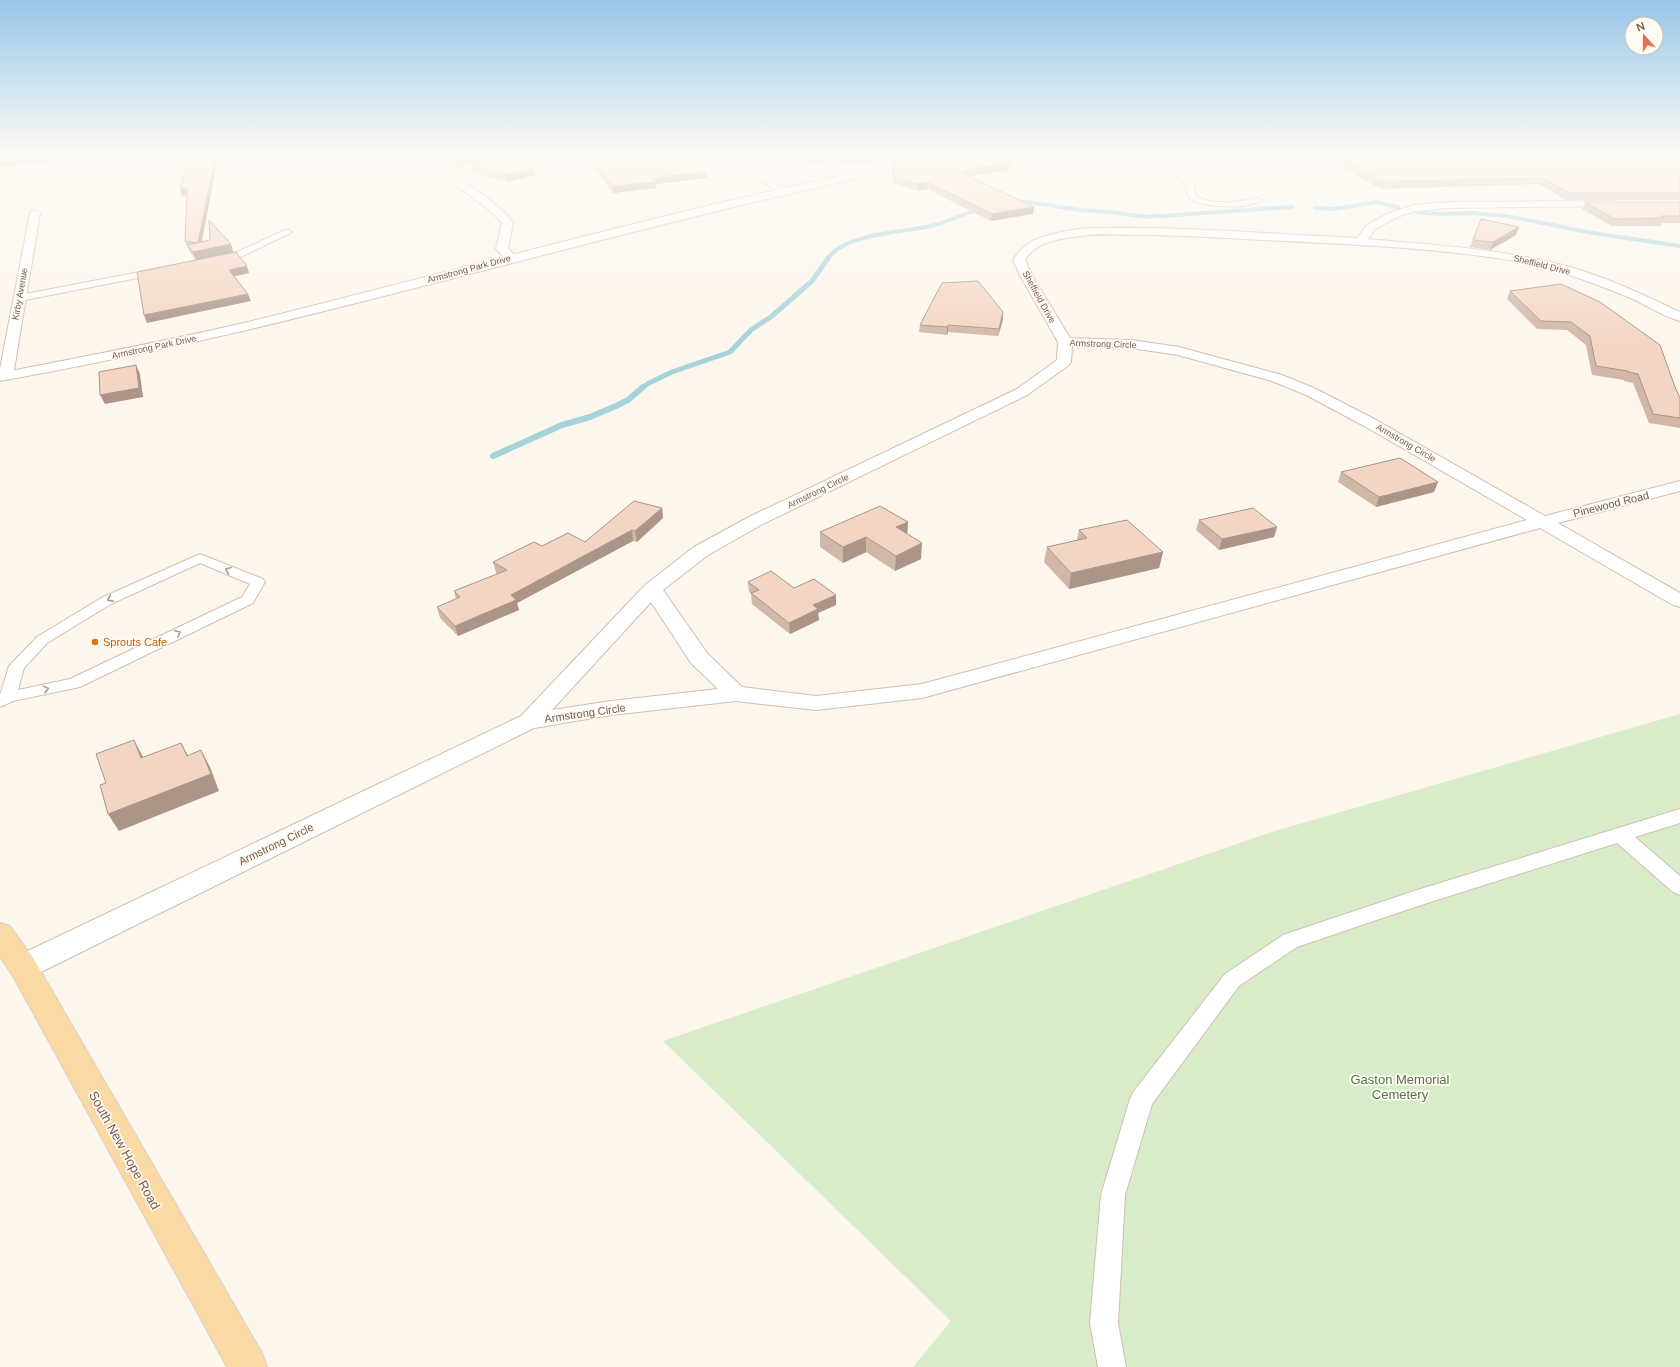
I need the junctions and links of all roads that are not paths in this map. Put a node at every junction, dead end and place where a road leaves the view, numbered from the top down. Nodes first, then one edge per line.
1 (34, 218) edge
2 (504, 218) edge
3 (675, 218) edge
4 (1388, 218) edge
5 (288, 232) dead end
6 (1360, 242) junction
7 (511, 258) junction
8 (211, 261) edge
9 (167, 269) edge
10 (20, 298) junction
11 (1680, 317) edge
12 (1065, 342) junction
13 (3, 377) edge
14 (1680, 486) edge
15 (1542, 522) junction
16 (652, 589) junction
17 (1680, 601) edge
18 (736, 694) junction
19 (4, 700) edge
20 (529, 721) junction
21 (1680, 816) edge
22 (1619, 834) junction
23 (1680, 887) edge
24 (0, 934) edge
25 (23, 967) junction
26 (248, 1367) edge
27 (1112, 1367) edge

1 - 10 street, Kirby Avenue
2 - 7 street
3 - 7 street, Armstrong Park Drive
4 - 6 street
5 - 8 lane
6 - 11 street, Sheffield Drive
6 - 12 street, Sheffield Drive
7 - 13 street, Armstrong Park Drive
9 - 10 lane
10 - 13 street, Kirby Avenue
12 - 15 street, Armstrong Circle
12 - 16 street, Armstrong Circle
14 - 15 street, Pinewood Road
15 - 17 street, Armstrong Circle
15 - 18 street, Armstrong Circle
16 - 18 street
16 - 20 street, Armstrong Circle
18 - 20 street, Armstrong Circle
19 -> 19 lane
20 - 25 street, Armstrong Circle
21 - 22 lane
22 - 23 lane
22 - 27 lane
24 - 25 main road, South New Hope Road
25 - 26 main road, South New Hope Road

